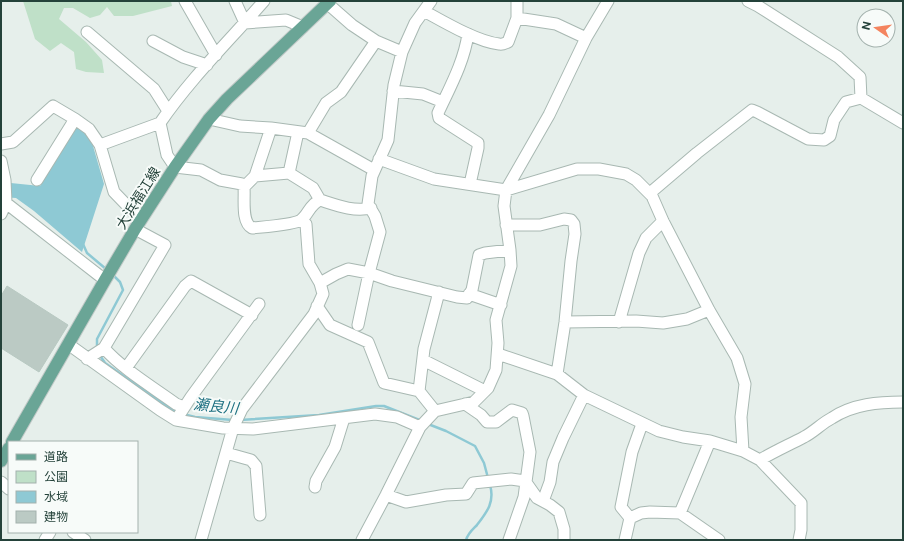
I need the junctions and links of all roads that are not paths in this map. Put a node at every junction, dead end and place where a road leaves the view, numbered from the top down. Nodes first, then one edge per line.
1 (185, 1) edge
2 (235, 1) edge
3 (264, 1) edge
4 (431, 1) edge
5 (517, 1) edge
6 (608, 1) edge
7 (329, 2) edge
8 (756, 4) edge
9 (424, 11) junction
10 (517, 18) junction
11 (245, 23) junction
12 (303, 27) junction
13 (87, 32) dead end
14 (468, 34) junction
15 (586, 38) junction
16 (153, 41) dead end
17 (376, 41) junction
18 (402, 52) junction
19 (216, 56) junction
20 (207, 65) junction
21 (393, 91) junction
22 (861, 98) junction
23 (443, 102) junction
24 (168, 111) junction
25 (75, 119) junction
26 (209, 119) junction
27 (160, 123) junction
28 (903, 123) edge
29 (271, 128) junction
30 (303, 133) junction
31 (1, 144) edge
32 (100, 145) junction
33 (379, 159) junction
34 (1, 161) edge
35 (174, 167) junction
36 (374, 170) junction
37 (289, 172) junction
38 (255, 176) junction
39 (37, 180) dead end
40 (470, 184) junction
41 (244, 187) junction
42 (506, 190) junction
43 (650, 193) junction
44 (320, 200) junction
45 (6, 203) junction
46 (371, 208) junction
47 (1, 214) edge
48 (301, 220) junction
49 (663, 221) junction
50 (138, 225) junction
51 (506, 225) junction
52 (510, 250) junction
53 (369, 273) junction
54 (105, 280) junction
55 (320, 283) junction
56 (439, 292) junction
57 (469, 294) junction
58 (259, 304) dead end
59 (501, 305) junction
60 (317, 306) junction
61 (709, 310) junction
62 (252, 315) junction
63 (565, 322) junction
64 (619, 322) junction
65 (358, 325) dead end
66 (68, 344) junction
67 (104, 348) junction
68 (498, 354) junction
69 (87, 359) junction
70 (423, 360) junction
71 (126, 368) junction
72 (557, 374) junction
73 (419, 391) junction
74 (485, 391) junction
75 (584, 395) junction
76 (903, 402) edge
77 (465, 404) junction
78 (184, 407) junction
79 (435, 411) junction
80 (344, 418) junction
81 (176, 420) junction
82 (642, 424) junction
83 (420, 427) junction
84 (233, 428) junction
85 (13, 441) edge
86 (710, 441) junction
87 (8, 450) edge
88 (743, 450) junction
89 (226, 453) junction
90 (760, 460) junction
91 (1, 461) edge
92 (525, 481) junction
93 (315, 487) dead end
94 (386, 495) junction
95 (543, 501) junction
96 (680, 513) junction
97 (260, 515) dead end
98 (630, 518) junction
99 (74, 533) edge
100 (85, 540) edge
101 (201, 540) edge
102 (362, 540) edge
103 (508, 540) edge
104 (564, 540) edge
105 (625, 540) edge
106 (718, 540) edge
107 (799, 540) edge

1 - 19 street
2 - 11 street
3 - 11 street
4 - 9 street
5 - 10 street
6 - 15 street
7 - 12 main road, 大浜福江線
7 - 17 street
8 - 22 street
9 - 14 street
9 - 18 street
10 - 14 street
10 - 15 street
11 - 12 street
11 - 19 street
12 - 26 main road, 大浜福江線
13 - 24 street
14 - 23 street
15 - 42 street
16 - 20 street
17 - 18 street
17 - 30 street
18 - 21 street
19 - 20 street
20 - 24 street
21 - 23 street
21 - 33 street
22 - 28 street
22 - 43 street
23 - 40 street
24 - 27 street
25 - 31 street
25 - 32 street
25 - 39 street
26 - 29 street
26 - 35 main road, 大浜福江線
27 - 32 street
27 - 35 street
29 - 30 street
29 - 38 street
30 - 36 street
30 - 37 street
32 - 50 street
33 - 36 street
33 - 40 street
34 - 45 street
35 - 41 street
35 - 50 main road, 大浜福江線
36 - 46 street
37 - 38 street
37 - 44 street
38 - 41 street
40 - 42 street
41 - 48 street
42 - 43 street
42 - 51 street
43 - 49 street
44 - 46 street
44 - 48 street
45 - 47 street
45 - 54 street
46 - 53 street
48 - 55 street
49 - 61 street
49 - 64 street
50 - 54 main road, 大浜福江線
50 - 67 street
51 - 52 street
51 - 63 street
52 - 57 street
52 - 59 street
53 - 55 street
53 - 56 street
53 - 65 street
54 - 66 main road, 大浜福江線
55 - 60 street
56 - 57 street
56 - 70 street
57 - 59 street
58 - 62 street
59 - 68 street
60 - 73 street
60 - 84 street
61 - 64 street
61 - 88 street
62 - 71 street
62 - 78 street
63 - 64 street
63 - 72 street
66 - 69 street
66 - 85 main road, 大浜福江線
67 - 69 street
67 - 71 street
68 - 72 street
68 - 74 street
69 - 81 street
70 - 73 street
70 - 74 street
71 - 78 street
72 - 75 street
73 - 79 street
74 - 77 street
75 - 82 street
75 - 95 street
76 - 90 street
77 - 79 street
77 - 92 street
78 - 81 street
79 - 83 street
80 - 83 street
80 - 84 street
80 - 93 street
81 - 84 street
82 - 86 street
82 - 98 street
83 - 94 street
84 - 89 street
86 - 88 street
86 - 96 street
87 - 91 main road
88 - 90 street
89 - 97 street
89 - 101 street
90 - 107 street
92 - 94 street
92 - 95 street
92 - 103 street
94 - 102 street
95 - 104 street
96 - 98 street
96 - 106 street
98 - 105 street
99 - 100 street

